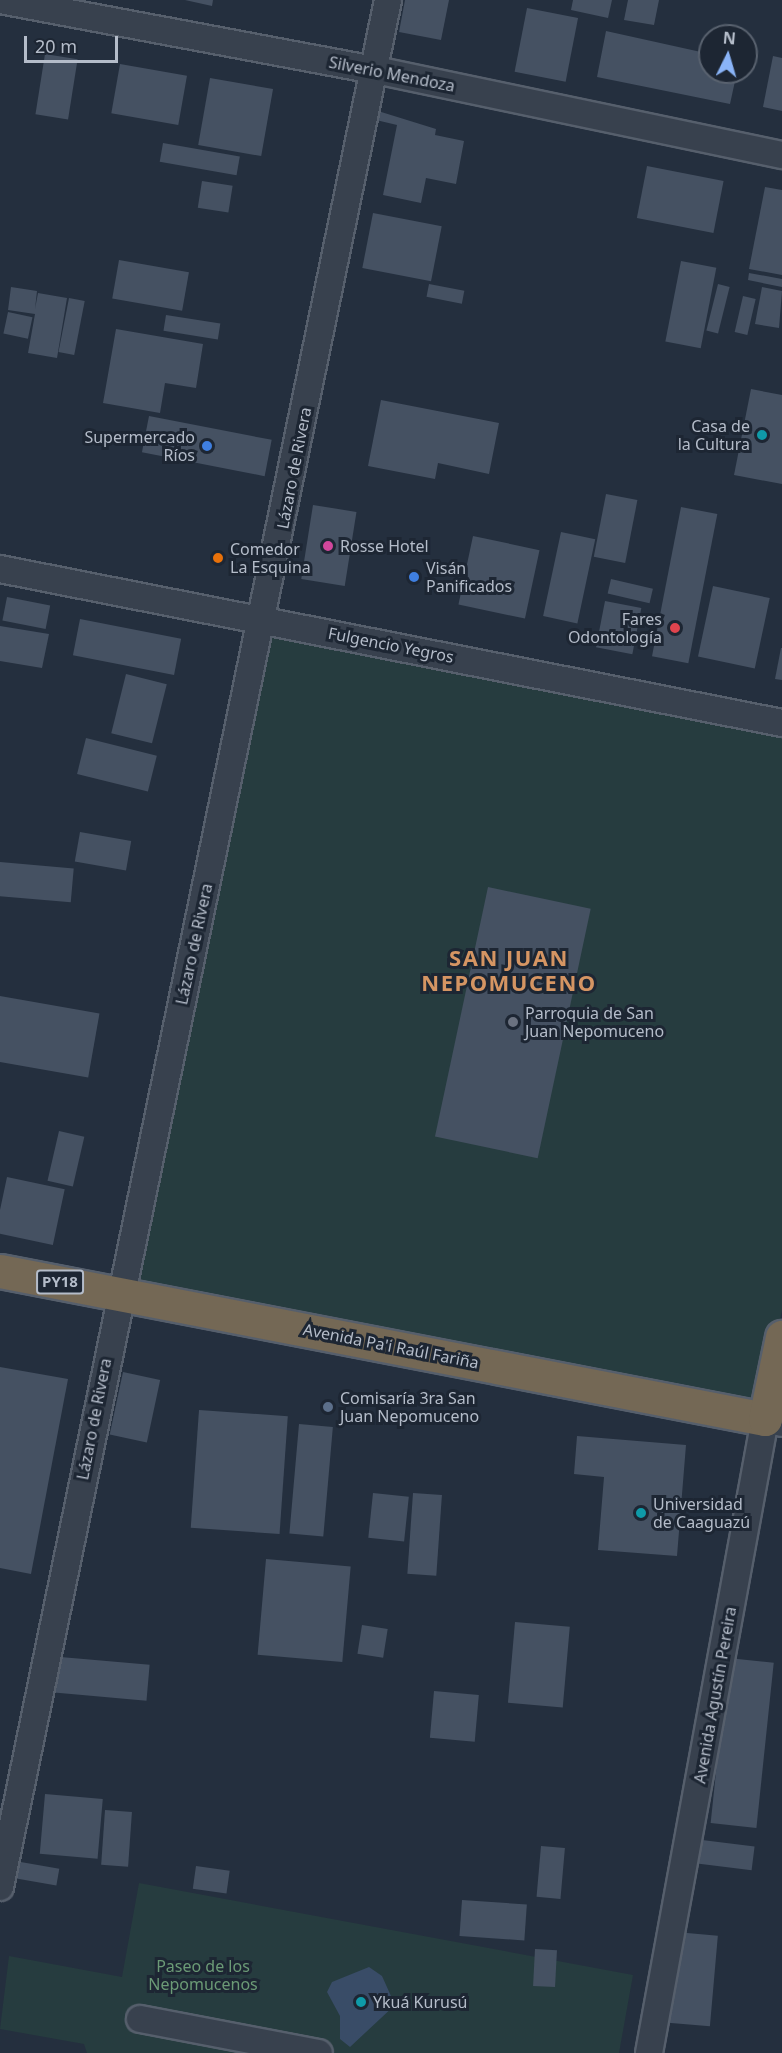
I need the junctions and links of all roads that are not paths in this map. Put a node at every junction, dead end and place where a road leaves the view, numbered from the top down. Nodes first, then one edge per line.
1 (0, 0) edge
2 (388, 0) edge
3 (375, 70) junction
4 (782, 155) edge
5 (0, 569) edge
6 (264, 620) junction
7 (782, 723) edge
8 (0, 1271) edge
9 (119, 1293) junction
10 (782, 1337) edge
11 (774, 1421) edge
12 (0, 1887) edge
13 (140, 2019) dead end
14 (319, 2053) edge
15 (649, 2053) edge

1 - 3 street, Silverio Mendoza
2 - 3 street, Lázaro de Rivera
3 - 4 street, Silverio Mendoza
3 - 6 street, Lázaro de Rivera
5 - 6 street, Fulgencio Yegros
6 - 7 street, Fulgencio Yegros
6 - 9 street, Lázaro de Rivera
8 - 9 highway, Avenida Pa'i Raúl Fariña / PY18
9 - 11 highway, Avenida Pa'i Raúl Fariña
9 - 12 street, Lázaro de Rivera
10 - 11 highway, Avenida Agustín Pereira
11 - 15 street, Avenida Agustín Pereira
13 - 14 street

